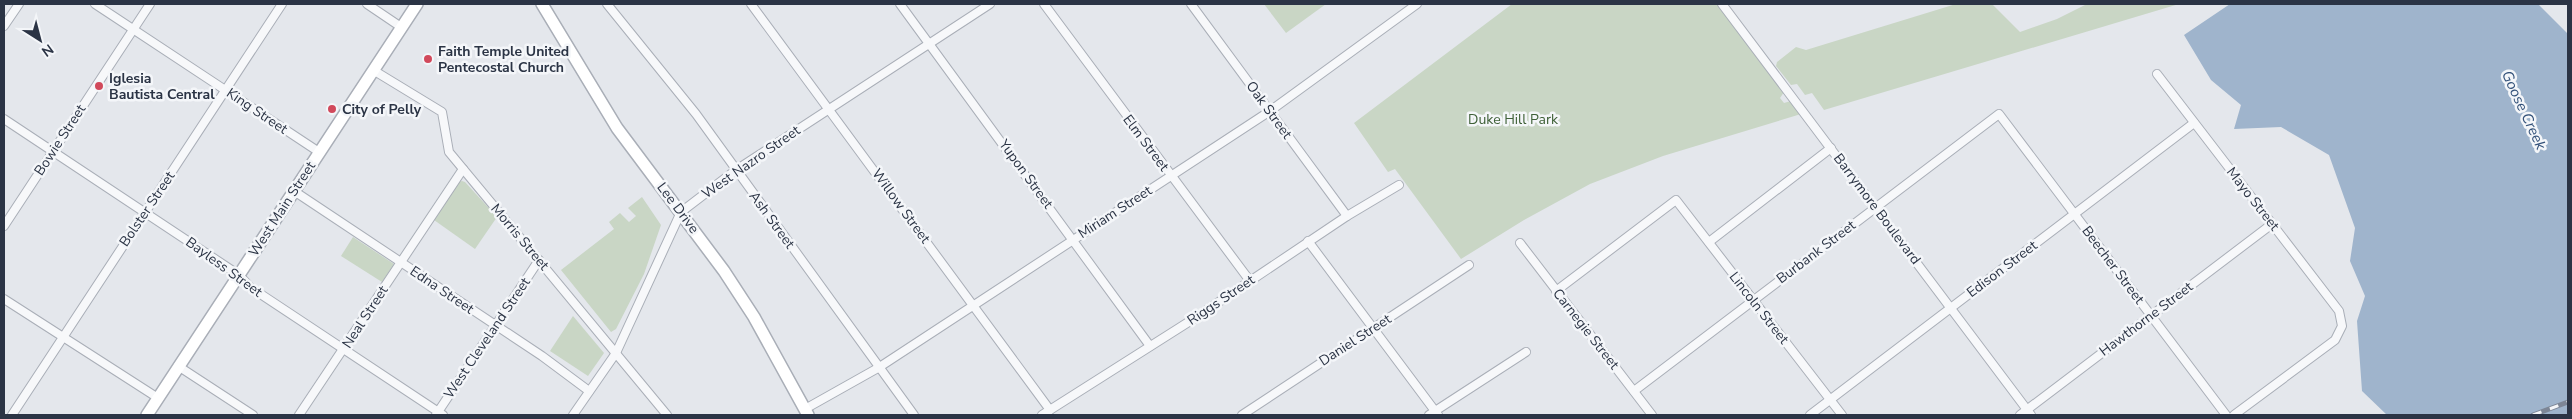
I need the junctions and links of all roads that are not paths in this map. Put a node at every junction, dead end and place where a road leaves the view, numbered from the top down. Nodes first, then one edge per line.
1 (18, 4) edge
2 (95, 4) edge
3 (150, 4) edge
4 (282, 4) edge
5 (367, 4) edge
6 (417, 4) edge
7 (542, 4) edge
8 (607, 4) edge
9 (751, 4) edge
10 (900, 4) edge
11 (990, 4) edge
12 (1044, 4) edge
13 (1191, 4) edge
14 (1417, 4) edge
15 (1722, 4) edge
16 (4, 26) edge
17 (402, 27) junction
18 (133, 29) junction
19 (931, 44) junction
20 (373, 70) junction
21 (2157, 74) dead end
22 (226, 90) junction
23 (830, 108) junction
24 (1270, 111) junction
25 (2000, 114) joint
26 (4, 119) edge
27 (2194, 123) junction
28 (1831, 148) junction
29 (52, 152) junction
30 (319, 152) junction
31 (463, 169) junction
32 (736, 170) junction
33 (1171, 175) junction
34 (1399, 185) dead end
35 (294, 191) junction
36 (1876, 207) junction
37 (145, 212) junction
38 (681, 212) junction
39 (2074, 214) junction
40 (1347, 216) junction
41 (2272, 224) junction
42 (4, 226) edge
43 (1073, 238) junction
44 (1308, 241) junction
45 (1708, 242) junction
46 (1520, 243) dead end
47 (539, 260) junction
48 (400, 262) junction
49 (1469, 266) dead end
50 (239, 275) junction
51 (1250, 281) junction
52 (1556, 291) junction
53 (4, 299) edge
54 (1752, 299) junction
55 (973, 306) junction
56 (1950, 308) junction
57 (2151, 316) junction
58 (495, 325) junction
59 (1372, 329) junction
60 (62, 337) junction
61 (1150, 346) junction
62 (343, 350) junction
63 (616, 352) junction
64 (1526, 352) dead end
65 (178, 366) junction
66 (878, 368) junction
67 (589, 391) junction
68 (1634, 391) junction
69 (158, 398) junction
70 (1830, 400) junction
71 (1050, 410) junction
72 (806, 412) edge
73 (2029, 412) edge
74 (439, 414) edge
75 (1434, 414) edge
76 (12, 415) edge
77 (147, 415) edge
78 (253, 415) edge
79 (300, 415) edge
80 (573, 415) edge
81 (667, 415) edge
82 (914, 415) edge
83 (1042, 415) edge
84 (1242, 415) edge
85 (1652, 415) edge
86 (1810, 415) edge
87 (1842, 415) edge
88 (2020, 415) edge
89 (2226, 415) edge
90 (2234, 415) edge

1 - 16 street
2 - 18 street, King Street
3 - 18 street, Bowie Street
4 - 22 street, Bolster Street
5 - 17 street
6 - 17 main road, West Main Street
7 - 38 main road, Lee Drive
8 - 32 street, Ash Street
9 - 23 street, Willow Street
10 - 19 street, Yupon Street
11 - 19 street, West Nazro Street
12 - 33 street, Elm Street
13 - 24 street, Oak Street
14 - 24 street, Miriam Street
15 - 28 street, Barrymore Boulevard
17 - 20 main road, West Main Street
18 - 22 street, King Street
18 - 29 street, Bowie Street
19 - 23 street, West Nazro Street
19 - 43 street, Yupon Street
20 - 30 main road, West Main Street
20 - 31 street, Morris Street
21 - 27 street, Mayo Street
22 - 30 street, King Street
22 - 37 street, Bolster Street
23 - 32 street, West Nazro Street
23 - 55 street, Willow Street
24 - 33 street, Miriam Street
24 - 40 street, Oak Street
25 - 36 street, Burbank Street
25 - 39 street, Beecher Street
26 - 29 street, Bayless Street
27 - 39 street, Edison Street
27 - 41 street, Mayo Street
28 - 36 street, Barrymore Boulevard
28 - 45 street
29 - 37 street, Bayless Street
29 - 42 street, Bowie Street
30 - 35 main road, West Main Street
31 - 47 street, Morris Street
31 - 48 street, Neal Street
32 - 38 street, West Nazro Street
32 - 66 street, Ash Street
33 - 43 street, Miriam Street
33 - 51 street, Elm Street
34 - 40 street, Riggs Street
35 - 48 street, Edna Street
35 - 50 main road, West Main Street
36 - 54 street, Burbank Street
36 - 56 street, Barrymore Boulevard
37 - 50 street, Bayless Street
37 - 60 street, Bolster Street
38 - 63 street, West Nazro Street
38 - 72 main road, Lee Drive
39 - 56 street, Edison Street
39 - 57 street, Beecher Street
40 - 44 street, Riggs Street
41 - 57 street, Hawthorne Street
41 - 90 street, Mayo Street
43 - 55 street, Miriam Street
43 - 61 street, Yupon Street
44 - 51 street, Riggs Street
44 - 59 street
45 - 52 street, Lincoln Street
45 - 54 street, Lincoln Street
46 - 52 street, Carnegie Street
47 - 58 street, West Cleveland Street
47 - 63 street, Morris Street
48 - 58 street, Edna Street
48 - 62 street, Neal Street
49 - 59 street, Daniel Street
50 - 62 street, Bayless Street
50 - 65 main road, West Main Street
51 - 61 street, Riggs Street
52 - 68 street, Carnegie Street
53 - 60 street
54 - 68 street, Burbank Street
54 - 70 street, Lincoln Street
55 - 66 street, Miriam Street
55 - 71 street, Willow Street
56 - 70 street, Edison Street
56 - 73 street, Barrymore Boulevard
57 - 73 street, Hawthorne Street
57 - 89 street, Beecher Street
58 - 67 street, Edna Street
58 - 74 street, West Cleveland Street
59 - 75 street
59 - 84 street, Daniel Street
60 - 69 street
60 - 76 street, Bolster Street
61 - 71 street, Riggs Street
62 - 74 street, Bayless Street
62 - 79 street, Neal Street
63 - 67 street, West Nazro Street
63 - 81 street, Morris Street
64 - 75 street
65 - 69 main road, West Main Street
65 - 78 street
66 - 72 street, Miriam Street
66 - 82 street, Ash Street
67 - 80 street, West Nazro Street
68 - 85 street, Carnegie Street
69 - 77 main road, West Main Street
70 - 86 street, Edison Street
70 - 87 street, Lincoln Street
71 - 83 street, Riggs Street
73 - 88 street, Hawthorne Street

